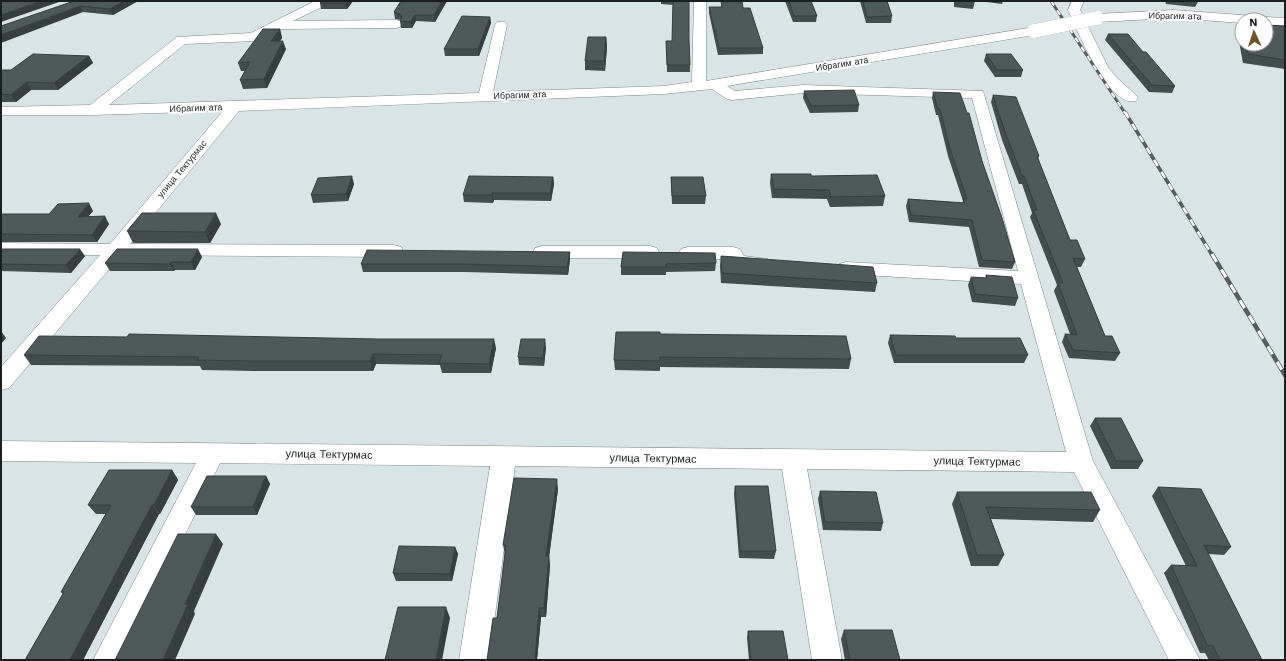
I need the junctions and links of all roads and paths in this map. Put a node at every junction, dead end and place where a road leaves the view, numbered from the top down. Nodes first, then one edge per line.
1 (324, 1) edge
2 (700, 1) edge
3 (1078, 1) edge
4 (1150, 4) edge
5 (1174, 14) junction
6 (1234, 18) edge
7 (1274, 21) edge
8 (1285, 22) edge
9 (396, 24) dead end
10 (275, 25) junction
11 (501, 25) dead end
12 (716, 84) junction
13 (699, 86) junction
14 (485, 96) junction
15 (1131, 98) dead end
16 (234, 106) junction
17 (92, 111) junction
18 (1, 112) edge
19 (1, 249) edge
20 (115, 250) junction
21 (408, 251) edge
22 (527, 252) edge
23 (776, 264) edge
24 (831, 267) edge
25 (1030, 278) junction
26 (1, 382) edge
27 (1, 451) edge
28 (213, 453) junction
29 (504, 456) junction
30 (793, 459) junction
31 (1082, 462) junction
32 (108, 660) edge
33 (474, 660) edge
34 (827, 660) edge
35 (1185, 660) edge

1 - 10 street
2 - 13 street
3 - 15 street
4 - 5 street
5 - 6 street, Ибрагим ата
5 - 12 street, Ибрагим ата, bridge
7 - 8 street
9 - 10 street
10 - 17 street
11 - 14 street
12 - 13 street, Ибрагим ата
12 - 25 street
13 - 14 street, Ибрагим ата
14 - 16 street, Ибрагим ата
16 - 17 street, Ибрагим ата
16 - 20 street, улица Тектурмас
17 - 18 street, Ибрагим ата
19 - 20 street
20 - 21 street
20 - 26 street, улица Тектурмас
22 - 23 street
24 - 25 street
25 - 31 street
27 - 28 street, улица Тектурмас
28 - 29 street, улица Тектурмас
28 - 32 street
29 - 30 street, улица Тектурмас
29 - 33 street
30 - 31 street, улица Тектурмас
30 - 34 street
31 - 35 street

